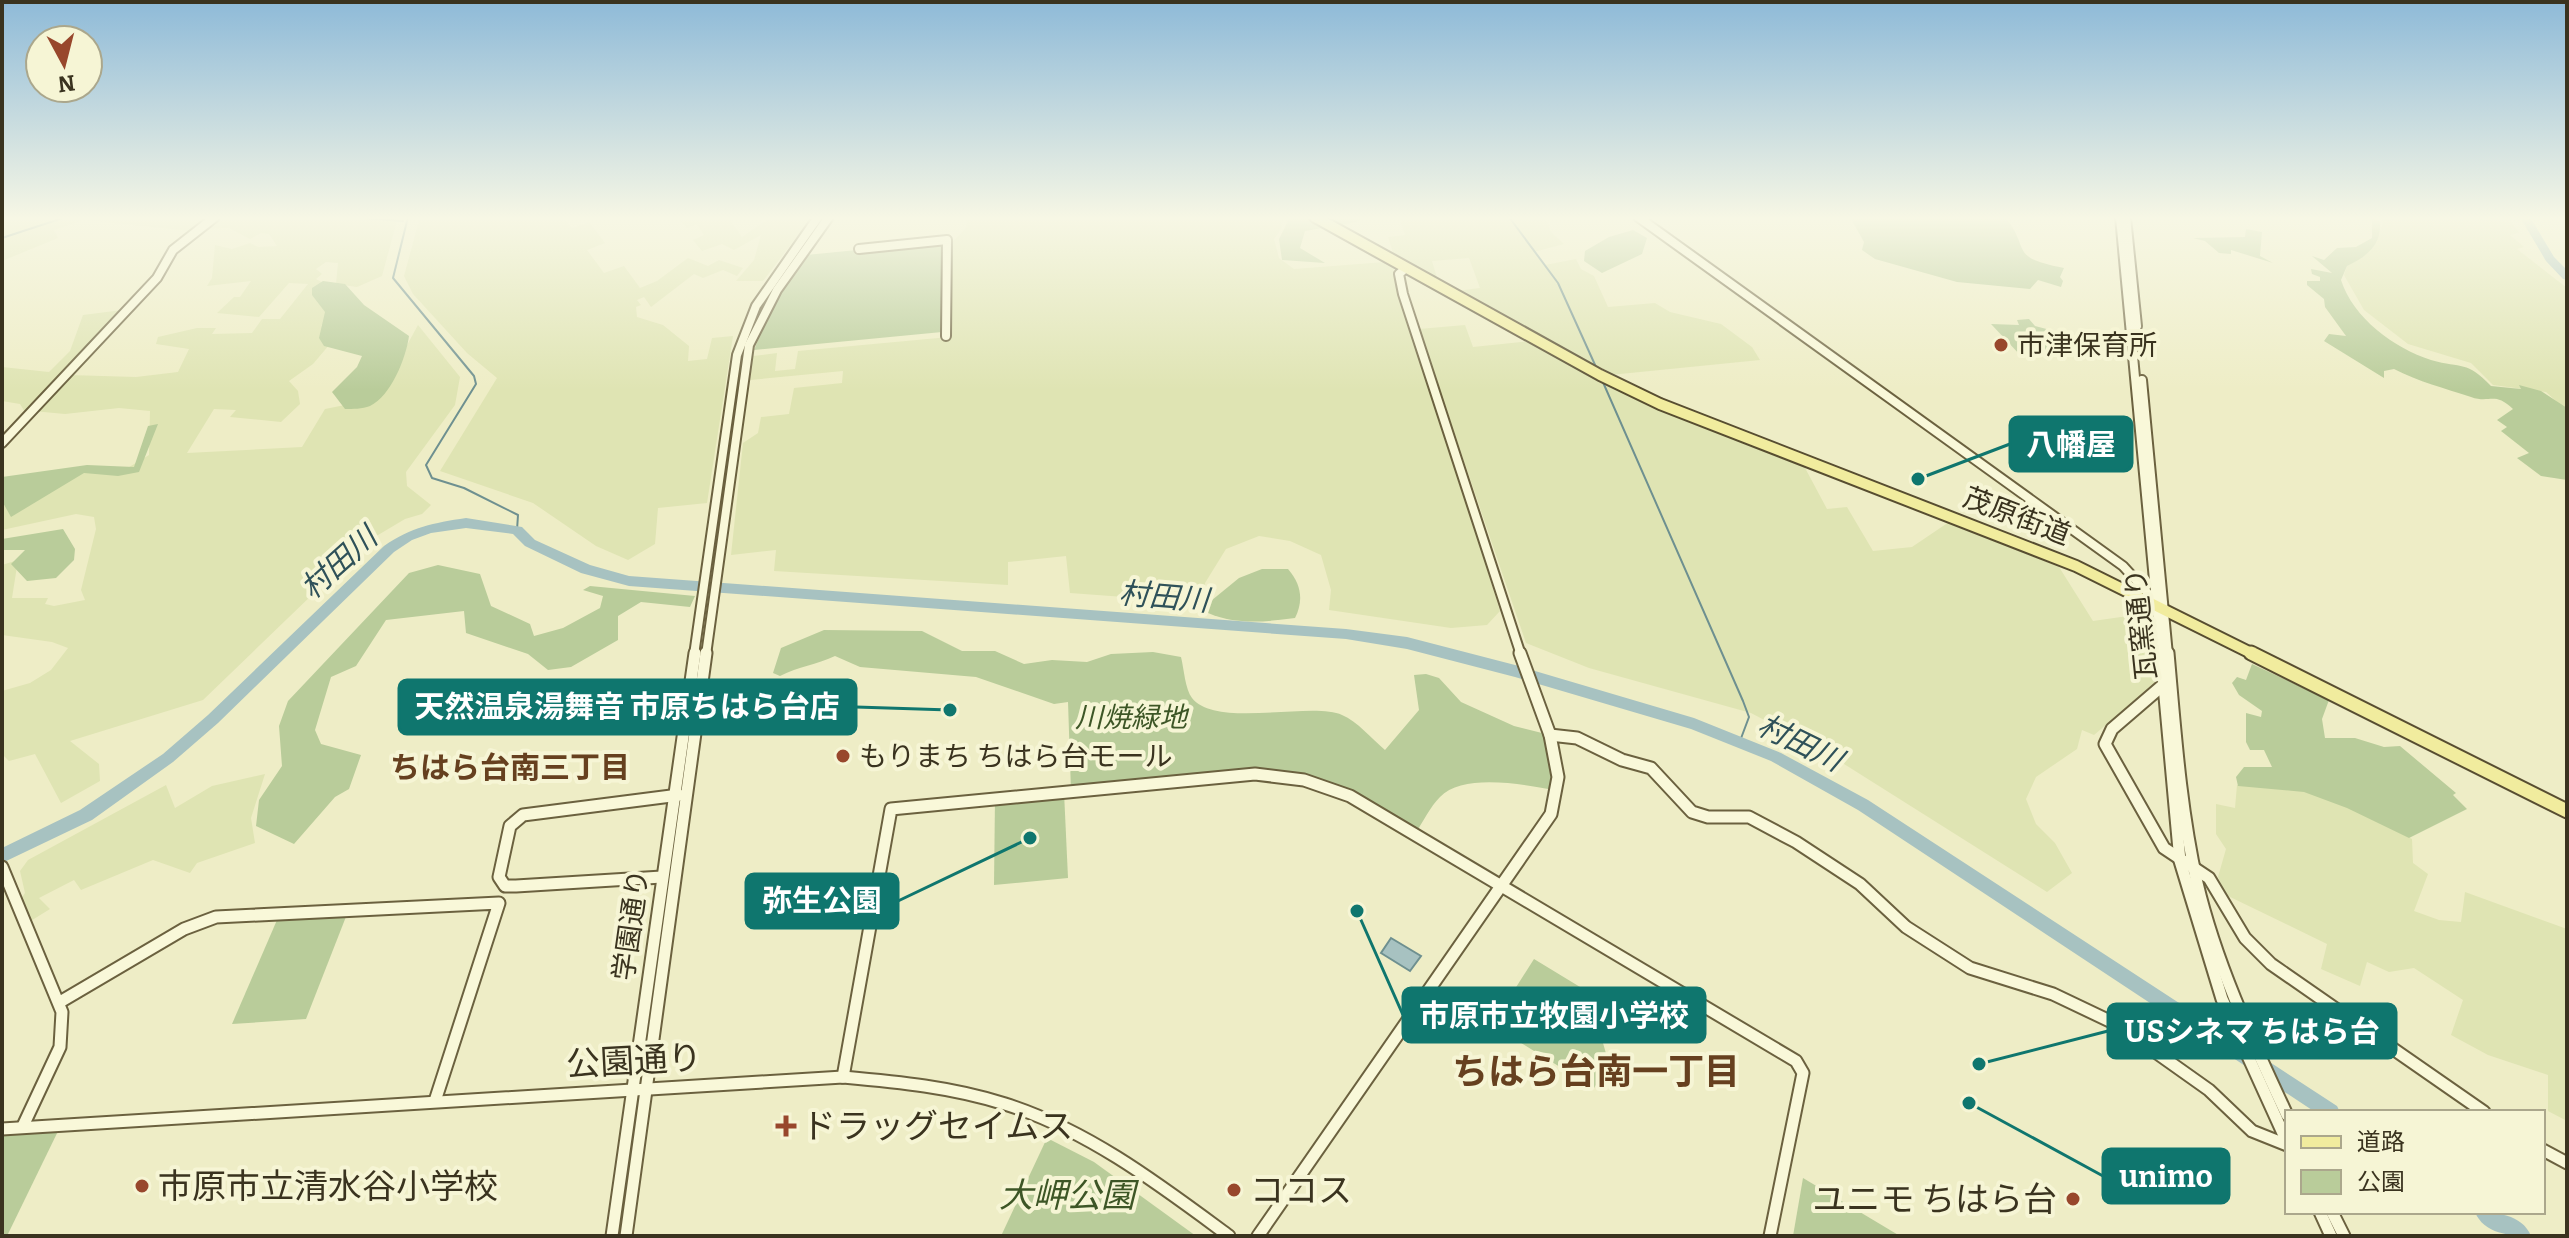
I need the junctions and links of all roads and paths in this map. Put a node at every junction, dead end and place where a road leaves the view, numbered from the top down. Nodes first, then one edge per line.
1 (159, 275) edge
2 (777, 275) edge
3 (788, 275) edge
4 (947, 275) edge
5 (1399, 275) edge
6 (1418, 275) edge
7 (1718, 275) edge
8 (2126, 275) edge
9 (2131, 275) edge
10 (946, 336) dead end
11 (2, 443) edge
12 (2161, 606) junction
13 (706, 622) junction
14 (2162, 686) junction
15 (1550, 735) junction
16 (687, 794) junction
17 (673, 796) junction
18 (2567, 811) edge
19 (2180, 861) junction
20 (2192, 867) junction
21 (3, 869) edge
22 (662, 877) junction
23 (1500, 884) junction
24 (60, 1002) junction
25 (2236, 1018) junction
26 (843, 1077) junction
27 (633, 1089) junction
28 (647, 1089) junction
29 (435, 1101) junction
30 (2481, 1110) edge
31 (2285, 1111) edge
32 (23, 1126) junction
33 (2, 1129) edge
34 (2285, 1138) edge
35 (2285, 1142) edge
36 (2545, 1151) edge
37 (2567, 1163) edge
38 (2321, 1214) edge
39 (2333, 1214) edge
40 (612, 1236) edge
41 (626, 1236) edge
42 (1229, 1236) edge
43 (1258, 1236) edge
44 (1770, 1236) edge
45 (2331, 1236) edge
46 (2344, 1236) edge

1 - 11 street
2 - 13 street
3 - 13 street
4 - 10 street
5 - 15 street
6 - 12 main road, 茂原街道
7 - 12 street
8 - 12 street, 瓦窯通り
9 - 12 street, 瓦窯通り
12 - 14 street, 瓦窯通り
12 - 18 main road, 茂原街道
12 - 20 street, 瓦窯通り
13 - 16 street, 学園通り
13 - 17 street, 学園通り
14 - 19 street, 瓦窯通り
14 - 19 street
15 - 23 street
15 - 35 street
16 - 17 street
16 - 28 street, 学園通り
17 - 22 street, 学園通り
17 - 22 street
19 - 20 street
19 - 25 street, 瓦窯通り
20 - 25 street, 瓦窯通り
20 - 30 street
21 - 24 street
22 - 27 street, 学園通り
23 - 26 street
23 - 43 street
23 - 44 street
24 - 29 street
24 - 32 street
25 - 31 street
25 - 34 street
26 - 28 street, 公園通り
26 - 42 street, 公園通り
27 - 28 street, 公園通り
27 - 29 street, 公園通り
27 - 40 street, 学園通り
28 - 41 street, 学園通り
29 - 32 street, 公園通り
32 - 33 street, 公園通り
36 - 37 street
38 - 45 street
39 - 46 street

